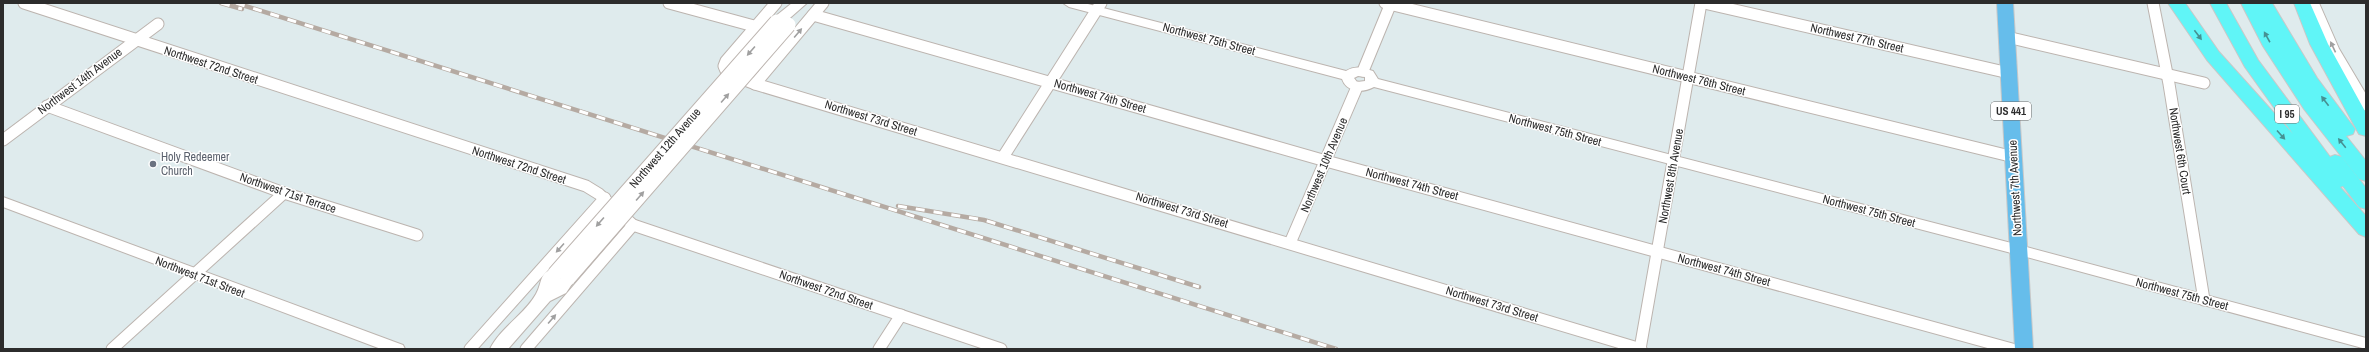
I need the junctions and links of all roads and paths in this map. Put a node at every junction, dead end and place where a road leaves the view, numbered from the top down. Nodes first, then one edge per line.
1 (24, 3) edge
2 (669, 3) edge
3 (776, 3) edge
4 (823, 3) edge
5 (1069, 3) edge
6 (1389, 3) edge
7 (1701, 3) edge
8 (1704, 3) edge
9 (2005, 3) edge
10 (2153, 3) edge
11 (2176, 3) edge
12 (2218, 3) edge
13 (2230, 3) edge
14 (2248, 3) edge
15 (2264, 3) edge
16 (2302, 3) edge
17 (2313, 3) edge
18 (798, 5) edge
19 (1099, 7) edge
20 (813, 15) junction
21 (158, 24) dead end
22 (754, 26) junction
23 (2007, 36) junction
24 (135, 40) junction
25 (1363, 71) junction
26 (2009, 74) junction
27 (2167, 74) junction
28 (1348, 76) junction
29 (1688, 77) junction
30 (1051, 82) junction
31 (1371, 82) junction
32 (2204, 83) dead end
33 (755, 84) junction
34 (1357, 87) junction
35 (2366, 105) edge
36 (48, 106) junction
37 (2366, 129) edge
38 (3, 140) edge
39 (2366, 154) edge
40 (1003, 157) junction
41 (2014, 157) junction
42 (1673, 160) junction
43 (1326, 161) junction
44 (2366, 174) edge
45 (284, 193) junction
46 (605, 198) junction
47 (3, 202) edge
48 (2366, 202) edge
49 (2366, 219) edge
50 (633, 225) junction
51 (2366, 229) edge
52 (417, 236) dead end
53 (1290, 243) junction
54 (2019, 250) junction
55 (1657, 251) junction
56 (195, 275) junction
57 (2204, 300) junction
58 (901, 315) junction
59 (2366, 344) edge
60 (112, 349) edge
61 (398, 349) edge
62 (470, 349) edge
63 (498, 349) edge
64 (526, 349) edge
65 (879, 349) edge
66 (1001, 349) edge
67 (1641, 349) edge
68 (2012, 349) edge
69 (2024, 349) edge

1 - 24 street, Northwest 72nd Street
2 - 22 street
3 - 22 street
4 - 20 street
5 - 19 street, Northwest 75th Street
6 - 25 street
6 - 29 street, Northwest 76th Street
7 - 29 street, Northwest 8th Avenue
8 - 26 street, Northwest 77th Street
9 - 23 main road, Northwest 7th Avenue / US 441
10 - 27 street, Northwest 6th Court
11 -> 51 highway
12 - 49 highway, I 95
13 - 48 highway
44 -> 14 highway
39 -> 15 highway
16 - 37 highway
35 -> 17 street
18 - 63 main road, Northwest 12th Avenue, bridge
19 - 28 street, Northwest 75th Street
19 - 30 street
20 - 30 street, Northwest 74th Street
33 -> 20 street
21 - 24 street, Northwest 14th Avenue
22 - 33 street, Northwest 73rd Street
23 - 26 main road, Northwest 7th Avenue / US 441
23 - 27 street
24 - 36 street, Northwest 14th Avenue
24 - 46 street, Northwest 72nd Street
25 - 28 street
25 - 31 street
26 - 41 main road, Northwest 7th Avenue / US 441
27 - 32 street
27 - 57 street, Northwest 6th Court
28 - 34 street
29 - 41 street, Northwest 76th Street
29 - 42 street, Northwest 8th Avenue
30 - 40 street
30 - 43 street, Northwest 74th Street
31 - 34 street
31 - 42 street, Northwest 75th Street
33 - 40 street, Northwest 73rd Street
34 - 43 street, Northwest 10th Avenue
36 - 38 street, Northwest 14th Avenue
36 - 45 street, Northwest 71st Terrace
40 - 53 street, Northwest 73rd Street
41 - 54 main road, Northwest 7th Avenue / US 441
42 - 54 street, Northwest 75th Street
42 - 55 street, Northwest 8th Avenue
43 - 53 street, Northwest 10th Avenue
43 - 55 street, Northwest 74th Street
45 - 52 street, Northwest 71st Terrace
45 - 56 street
46 - 50 street, Northwest 72nd Street
46 -> 62 street
47 - 56 street, Northwest 71st Street
50 - 58 street, Northwest 72nd Street
64 -> 50 street
53 - 67 street, Northwest 73rd Street
54 - 57 street, Northwest 75th Street
54 - 69 main road, Northwest 7th Avenue / US 441
55 - 67 street, Northwest 8th Avenue
55 - 68 street, Northwest 74th Street
56 - 60 street
56 - 61 street, Northwest 71st Street
57 - 59 street, Northwest 75th Street
58 - 65 street
58 - 66 street, Northwest 72nd Street

